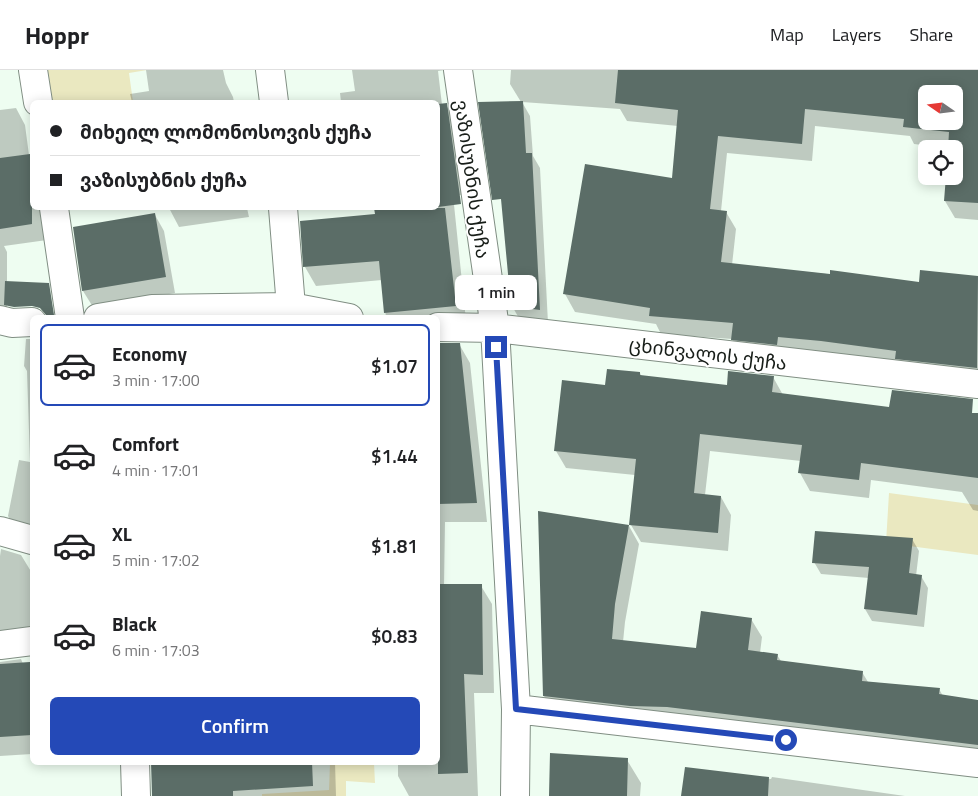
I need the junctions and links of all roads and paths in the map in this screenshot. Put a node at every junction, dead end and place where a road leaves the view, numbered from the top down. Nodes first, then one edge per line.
1 (33, 70) edge
2 (270, 70) edge
3 (458, 70) edge
4 (38, 100) edge
5 (274, 100) edge
6 (54, 210) edge
7 (283, 210) edge
8 (291, 312) edge
9 (70, 315) edge
10 (116, 315) edge
11 (320, 315) edge
12 (0, 320) edge
13 (30, 322) edge
14 (440, 327) edge
15 (495, 328) junction
16 (978, 384) edge
17 (0, 531) edge
18 (30, 539) edge
19 (30, 641) edge
20 (0, 645) edge
21 (516, 709) junction
22 (978, 763) edge
23 (135, 765) edge
24 (136, 796) edge
25 (515, 796) edge

1 - 4 street
2 - 5 street
3 - 15 street, ვაზისუბნის ქუჩა
6 - 9 street
7 - 8 street
8 - 10 street
8 - 11 street
12 - 13 street
14 - 15 street, ცხინვალის ქუჩა
15 - 16 street, ცხინვალის ქუჩა
15 - 21 street, ვაზისუბნის ქუჩა
17 - 18 street
19 - 20 street
21 - 22 street
21 - 25 street, ვაზისუბნის ქუჩა
23 - 24 street

